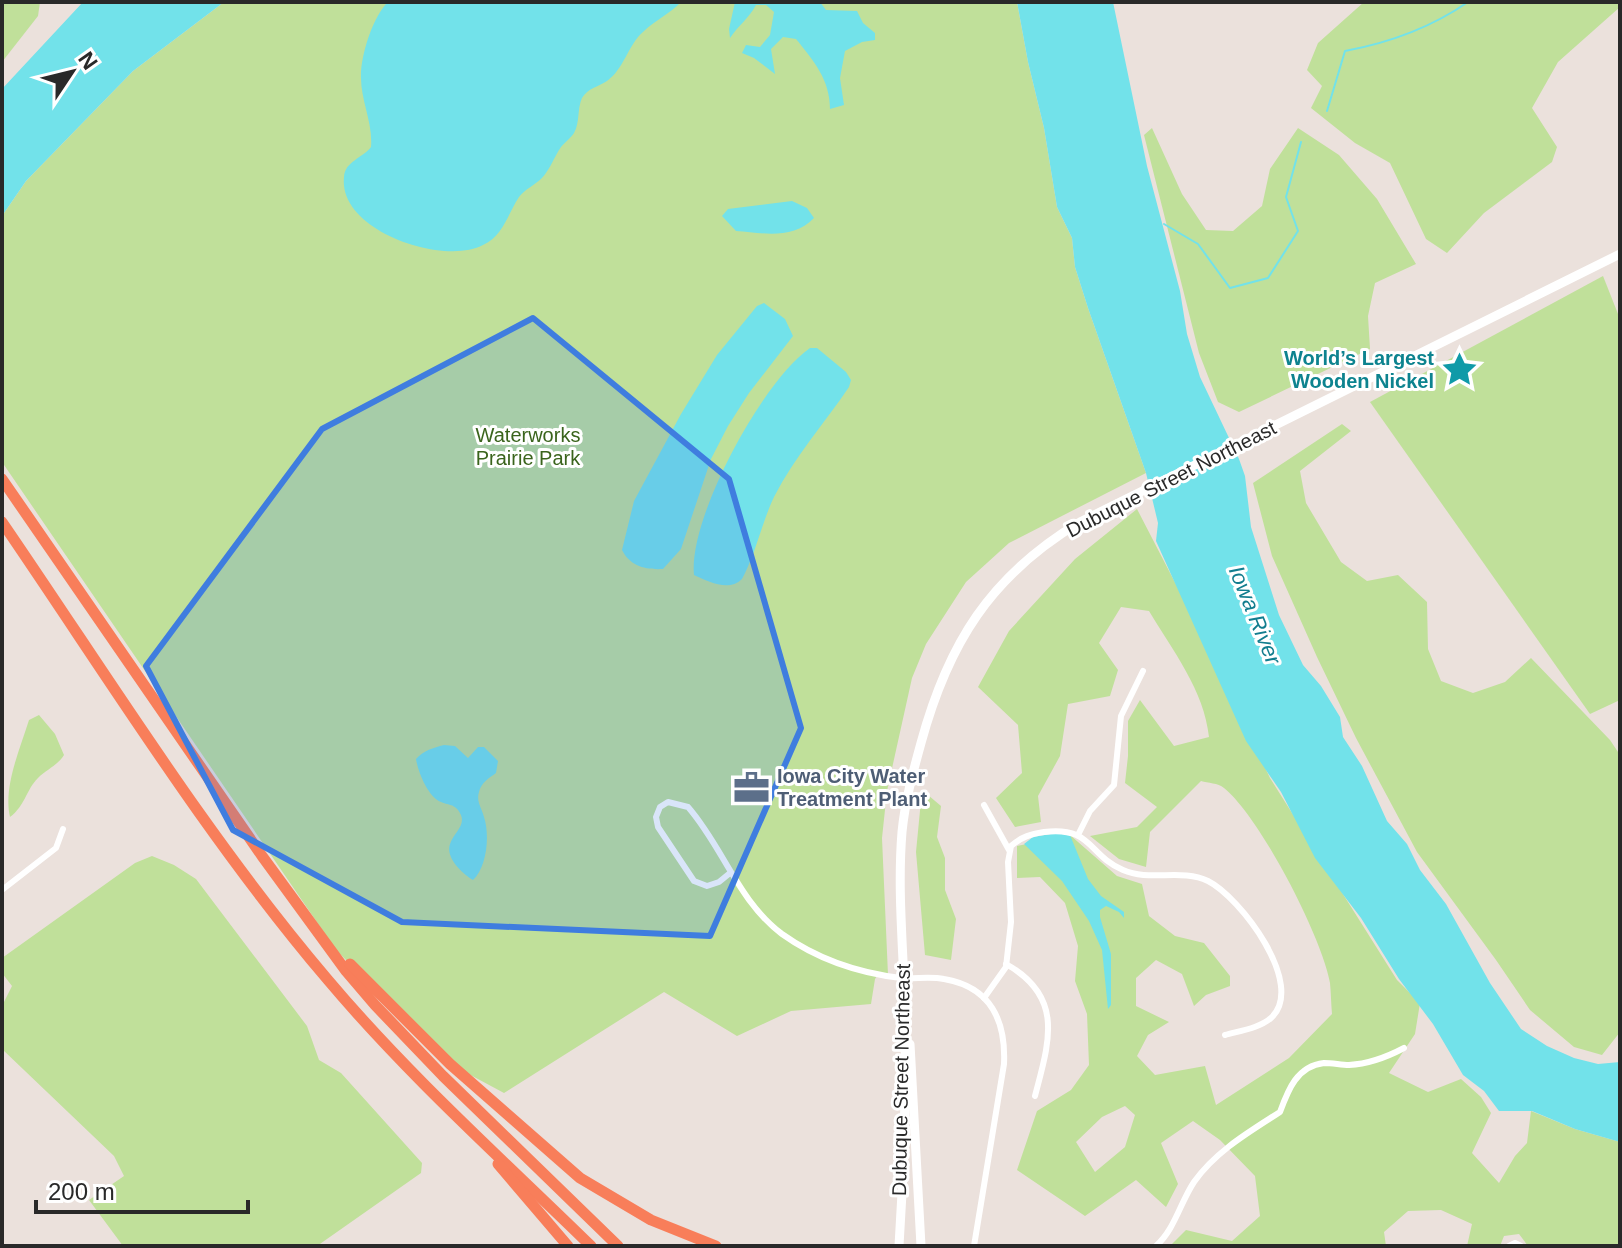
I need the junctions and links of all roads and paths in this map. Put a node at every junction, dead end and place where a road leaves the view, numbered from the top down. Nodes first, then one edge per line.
1 (1620, 254) edge
2 (2, 479) edge
3 (2, 522) edge
4 (1143, 671) dead end
5 (984, 805) dead end
6 (63, 829) dead end
7 (1078, 835) junction
8 (1009, 850) junction
9 (730, 873) junction
10 (3, 886) edge
11 (308, 918) junction
12 (1006, 964) junction
13 (904, 978) junction
14 (904, 989) junction
15 (984, 998) junction
16 (1225, 1035) dead end
17 (1404, 1048) dead end
18 (422, 1080) junction
19 (1035, 1096) dead end
20 (568, 1246) edge
21 (591, 1246) edge
22 (618, 1246) edge
23 (716, 1246) edge
24 (899, 1246) edge
25 (921, 1246) edge
26 (974, 1246) edge
27 (1156, 1246) edge
28 (1509, 1246) edge
29 (1521, 1246) edge

1 - 13 main road, Dubuque Street Northeast
2 - 11 highway
3 - 18 highway
4 - 7 street
5 - 8 street
6 - 10 street
7 - 8 street
7 - 16 street
8 - 12 street
9 - 9 street
9 - 13 street
11 - 22 highway
11 - 23 highway
12 - 15 street
12 - 19 street
13 - 14 main road, Dubuque Street Northeast
13 - 15 street
14 - 24 main road, Dubuque Street Northeast
14 - 25 main road
15 - 26 street
17 - 27 street
18 - 20 highway
18 - 21 highway
28 - 29 street

